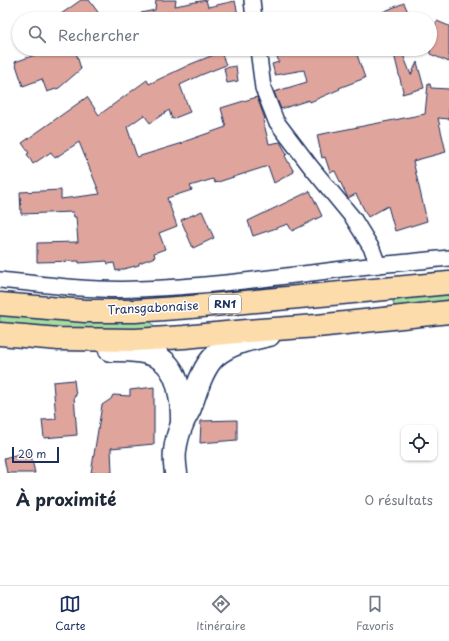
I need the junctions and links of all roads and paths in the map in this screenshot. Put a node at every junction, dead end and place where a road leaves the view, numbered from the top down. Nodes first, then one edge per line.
1 (252, 0) edge
2 (253, 12) edge
3 (259, 56) edge
4 (449, 258) edge
5 (378, 265) junction
6 (0, 280) edge
7 (449, 282) edge
8 (0, 304) edge
9 (449, 312) edge
10 (317, 326) junction
11 (0, 334) edge
12 (59, 339) junction
13 (182, 422) junction
14 (176, 473) edge

1 - 2 street
3 - 5 street
4 - 5 street
5 - 6 street
7 - 8 highway, Transgabonaise / RN1
9 - 10 highway
10 - 12 highway
10 - 13 street
11 - 12 highway
12 - 13 street
13 - 14 street

